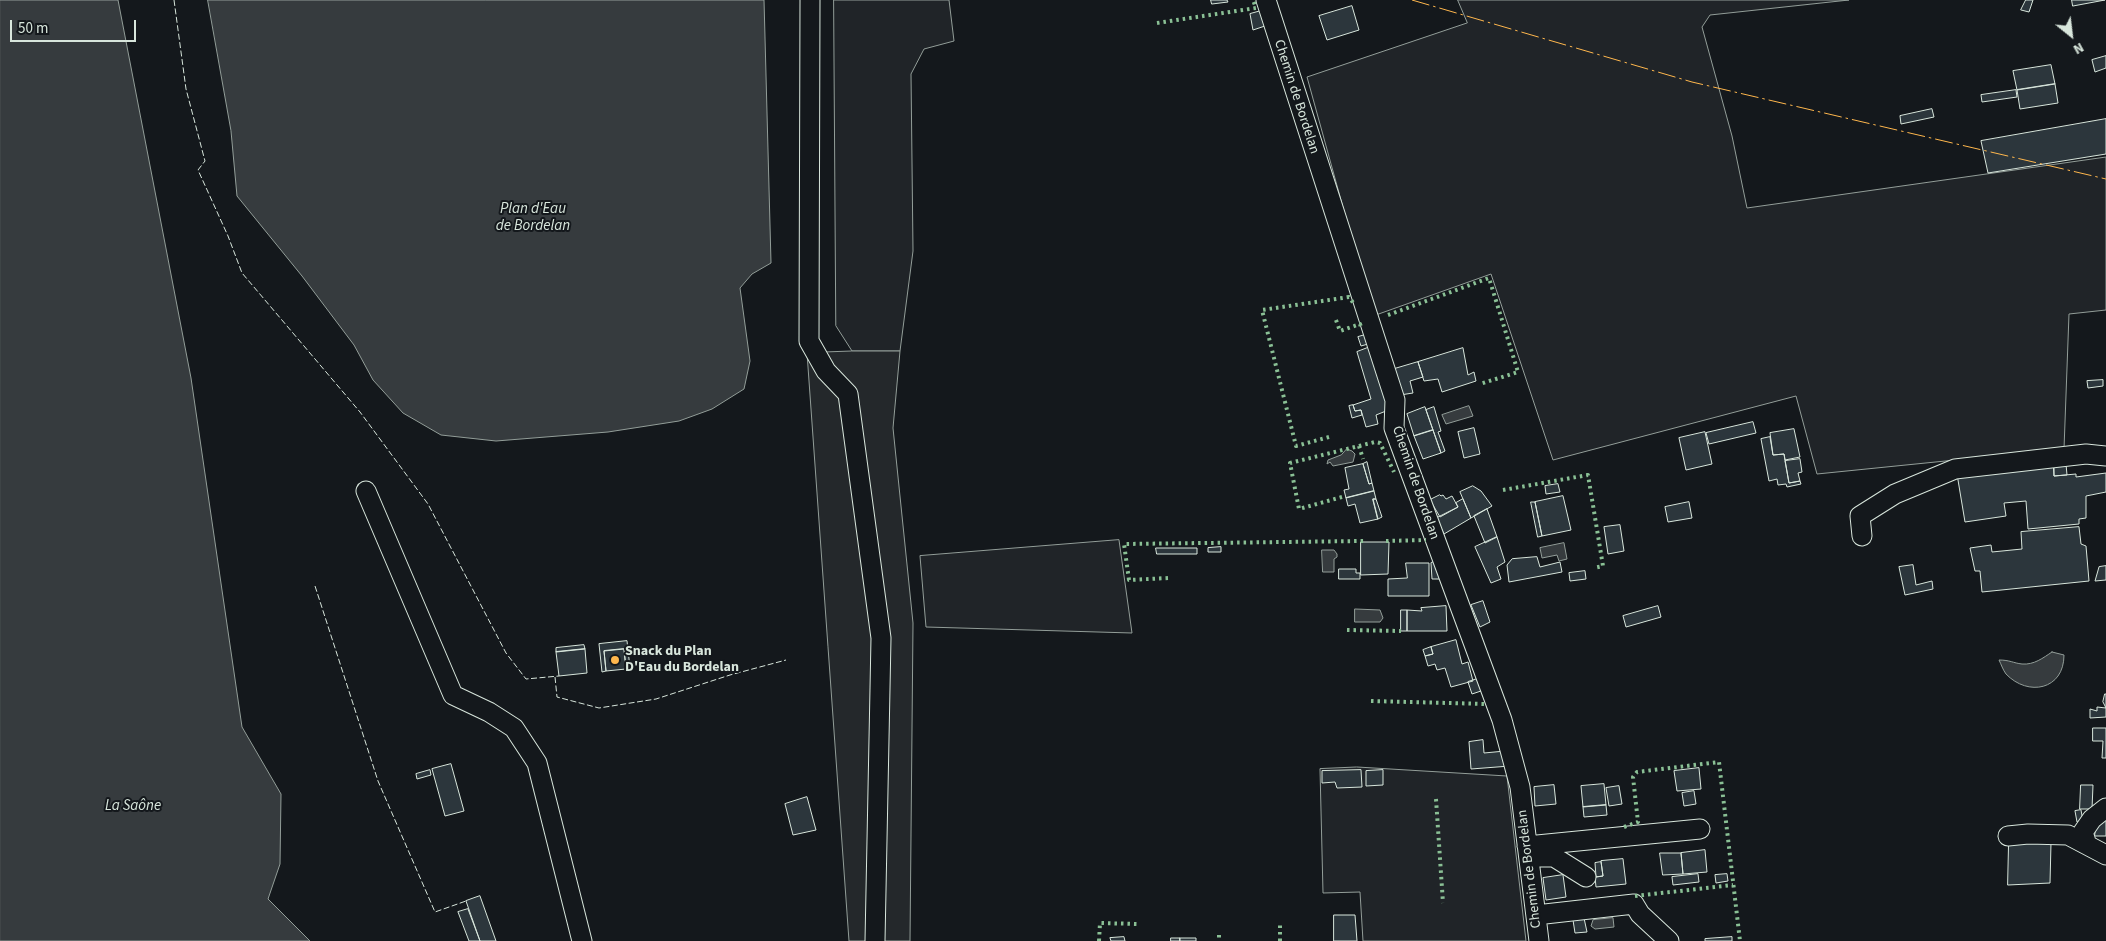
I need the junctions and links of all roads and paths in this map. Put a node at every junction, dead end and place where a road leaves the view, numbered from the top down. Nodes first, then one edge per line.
1 (810, 0) edge
2 (1266, 0) edge
3 (2106, 456) edge
4 (366, 491) dead end
5 (1862, 536) dead end
6 (2106, 808) edge
7 (1700, 829) dead end
8 (2008, 836) dead end
9 (2087, 845) junction
10 (1528, 851) junction
11 (2106, 855) edge
12 (1586, 877) dead end
13 (1536, 915) junction
14 (582, 941) edge
15 (876, 941) edge
16 (1539, 941) edge
17 (1669, 941) edge

1 - 15 street
2 - 10 street, Chemin de Bordelan
3 - 5 street
4 - 14 street
6 - 9 street
7 - 10 street
8 - 9 street
9 - 11 street
10 - 12 street
10 - 13 street, Chemin de Bordelan
13 - 16 street, Chemin de Bordelan
13 - 17 street

